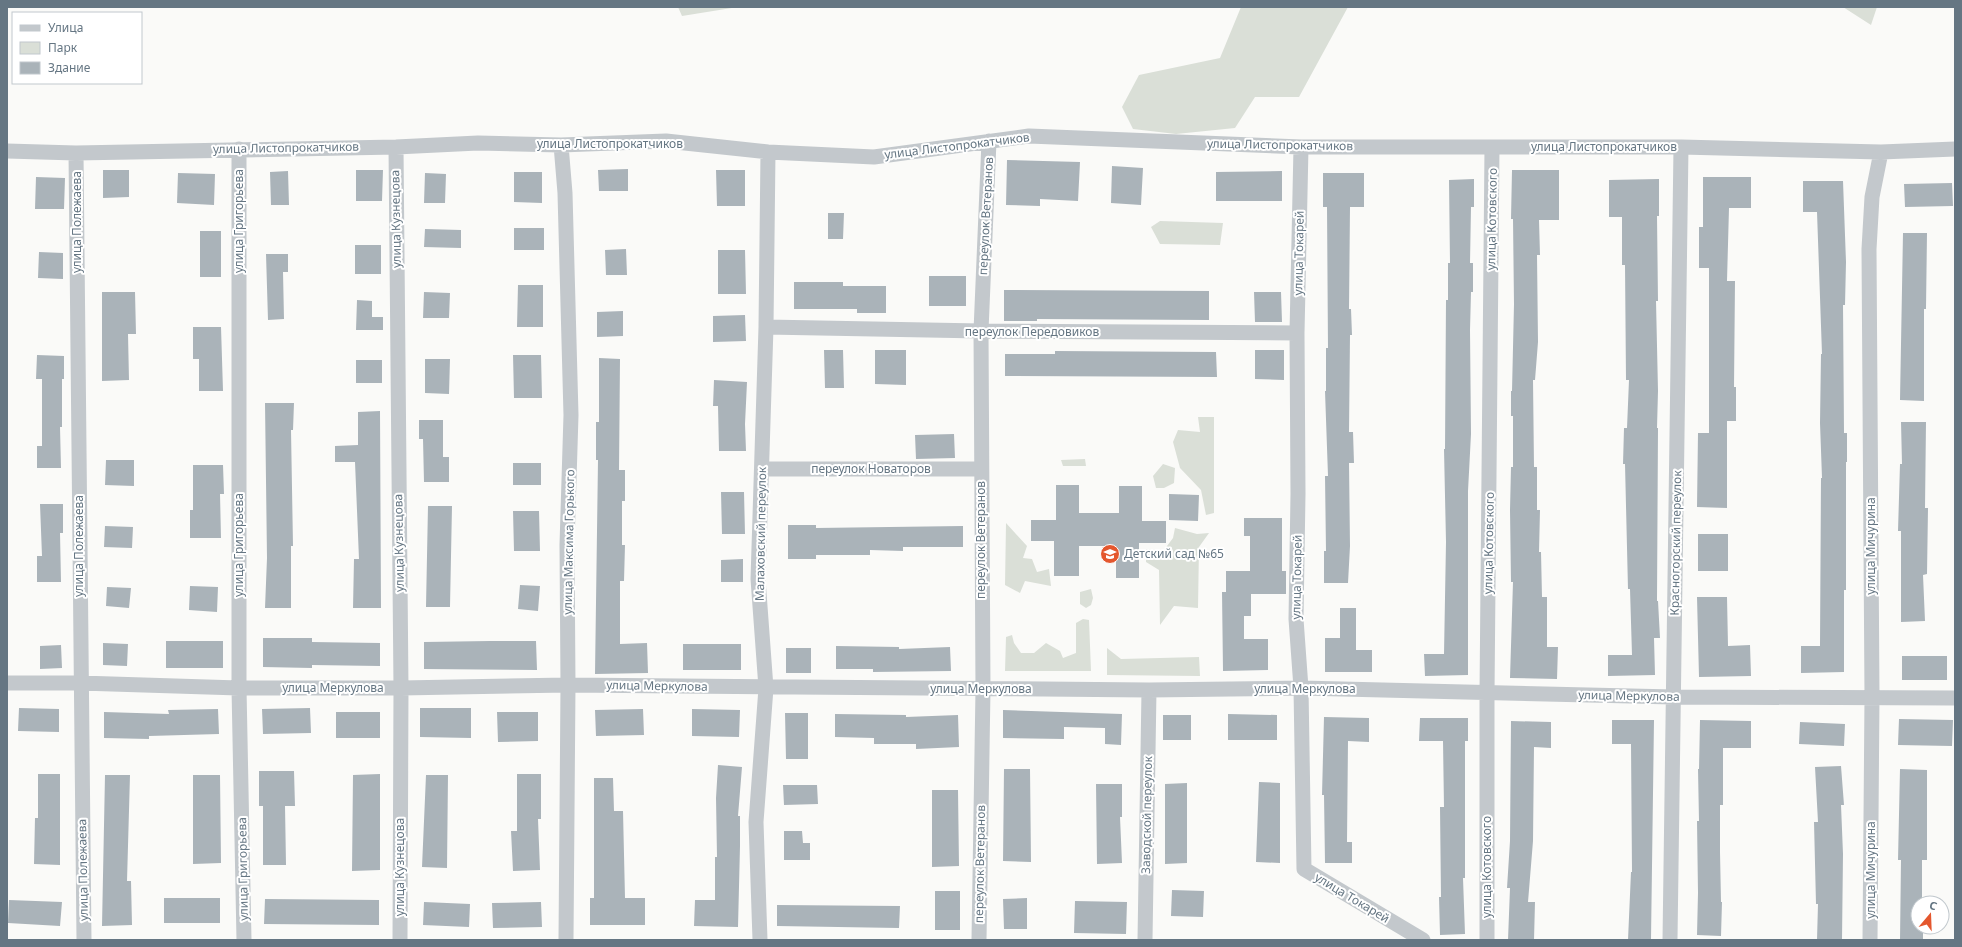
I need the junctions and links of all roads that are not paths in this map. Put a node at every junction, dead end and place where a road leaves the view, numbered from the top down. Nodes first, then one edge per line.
1 (989, 141) junction
2 (561, 145) junction
3 (396, 146) junction
4 (1301, 147) junction
5 (1492, 147) junction
6 (1681, 147) junction
7 (1955, 149) edge
8 (239, 150) junction
9 (7, 151) edge
10 (76, 152) junction
11 (768, 152) junction
12 (1881, 152) junction
13 (766, 327) junction
14 (981, 331) junction
15 (1297, 334) junction
16 (762, 469) junction
17 (980, 469) junction
18 (7, 683) edge
19 (80, 683) junction
20 (568, 685) junction
21 (239, 688) junction
22 (401, 688) junction
23 (766, 688) junction
24 (1301, 688) junction
25 (983, 689) junction
26 (1149, 690) junction
27 (1487, 694) junction
28 (1674, 697) junction
29 (1872, 697) junction
30 (1955, 698) edge
31 (84, 940) edge
32 (244, 940) edge
33 (400, 940) edge
34 (566, 940) edge
35 (760, 940) edge
36 (979, 940) edge
37 (1145, 940) edge
38 (1423, 940) edge
39 (1488, 940) edge
40 (1670, 940) edge
41 (1870, 940) edge

1 - 4 street, улица Листопрокатчиков
1 - 11 street, улица Листопрокатчиков
1 - 14 street, переулок Ветеранов
2 - 3 street, улица Листопрокатчиков
2 - 11 street, улица Листопрокатчиков
2 - 20 street, улица Максима Горького
3 - 8 street, улица Листопрокатчиков
3 - 22 street, улица Кузнецова
4 - 5 street, улица Листопрокатчиков
4 - 15 street, улица Токарей
5 - 6 street, улица Листопрокатчиков
5 - 27 street, улица Котовского
6 - 12 street, улица Листопрокатчиков
6 - 28 street, Красногорский переулок
7 - 12 street, улица Листопрокатчиков
8 - 10 street, улица Листопрокатчиков
8 - 21 street, улица Григорьева
9 - 10 street, улица Листопрокатчиков
10 - 19 street, улица Полежаева
11 - 13 street, Малаховский переулок
12 - 29 street, улица Мичурина
13 - 14 street, переулок Передовиков
13 - 16 street, Малаховский переулок
14 - 15 street, переулок Передовиков
14 - 17 street, переулок Ветеранов
15 - 24 street, улица Токарей
16 - 17 street, переулок Новаторов
16 - 23 street, Малаховский переулок
17 - 25 street, переулок Ветеранов
18 - 19 street, улица Меркулова
19 - 21 street, улица Меркулова
19 - 31 street, улица Полежаева
20 - 22 street, улица Меркулова
20 - 23 street, улица Меркулова
20 - 34 street, улица Максима Горького
21 - 22 street, улица Меркулова
21 - 32 street, улица Григорьева
22 - 33 street, улица Кузнецова
23 - 25 street, улица Меркулова
23 - 35 street, Малаховский переулок
24 - 26 street, улица Меркулова
24 - 27 street, улица Меркулова
24 - 38 street, улица Токарей
25 - 26 street, улица Меркулова
25 - 36 street, переулок Ветеранов
26 - 37 street, Заводской переулок
27 - 28 street, улица Меркулова
27 - 39 street, улица Котовского
28 - 29 street, улица Меркулова
28 - 40 street, Красногорский переулок
29 - 30 street, улица Меркулова
29 - 41 street, улица Мичурина

